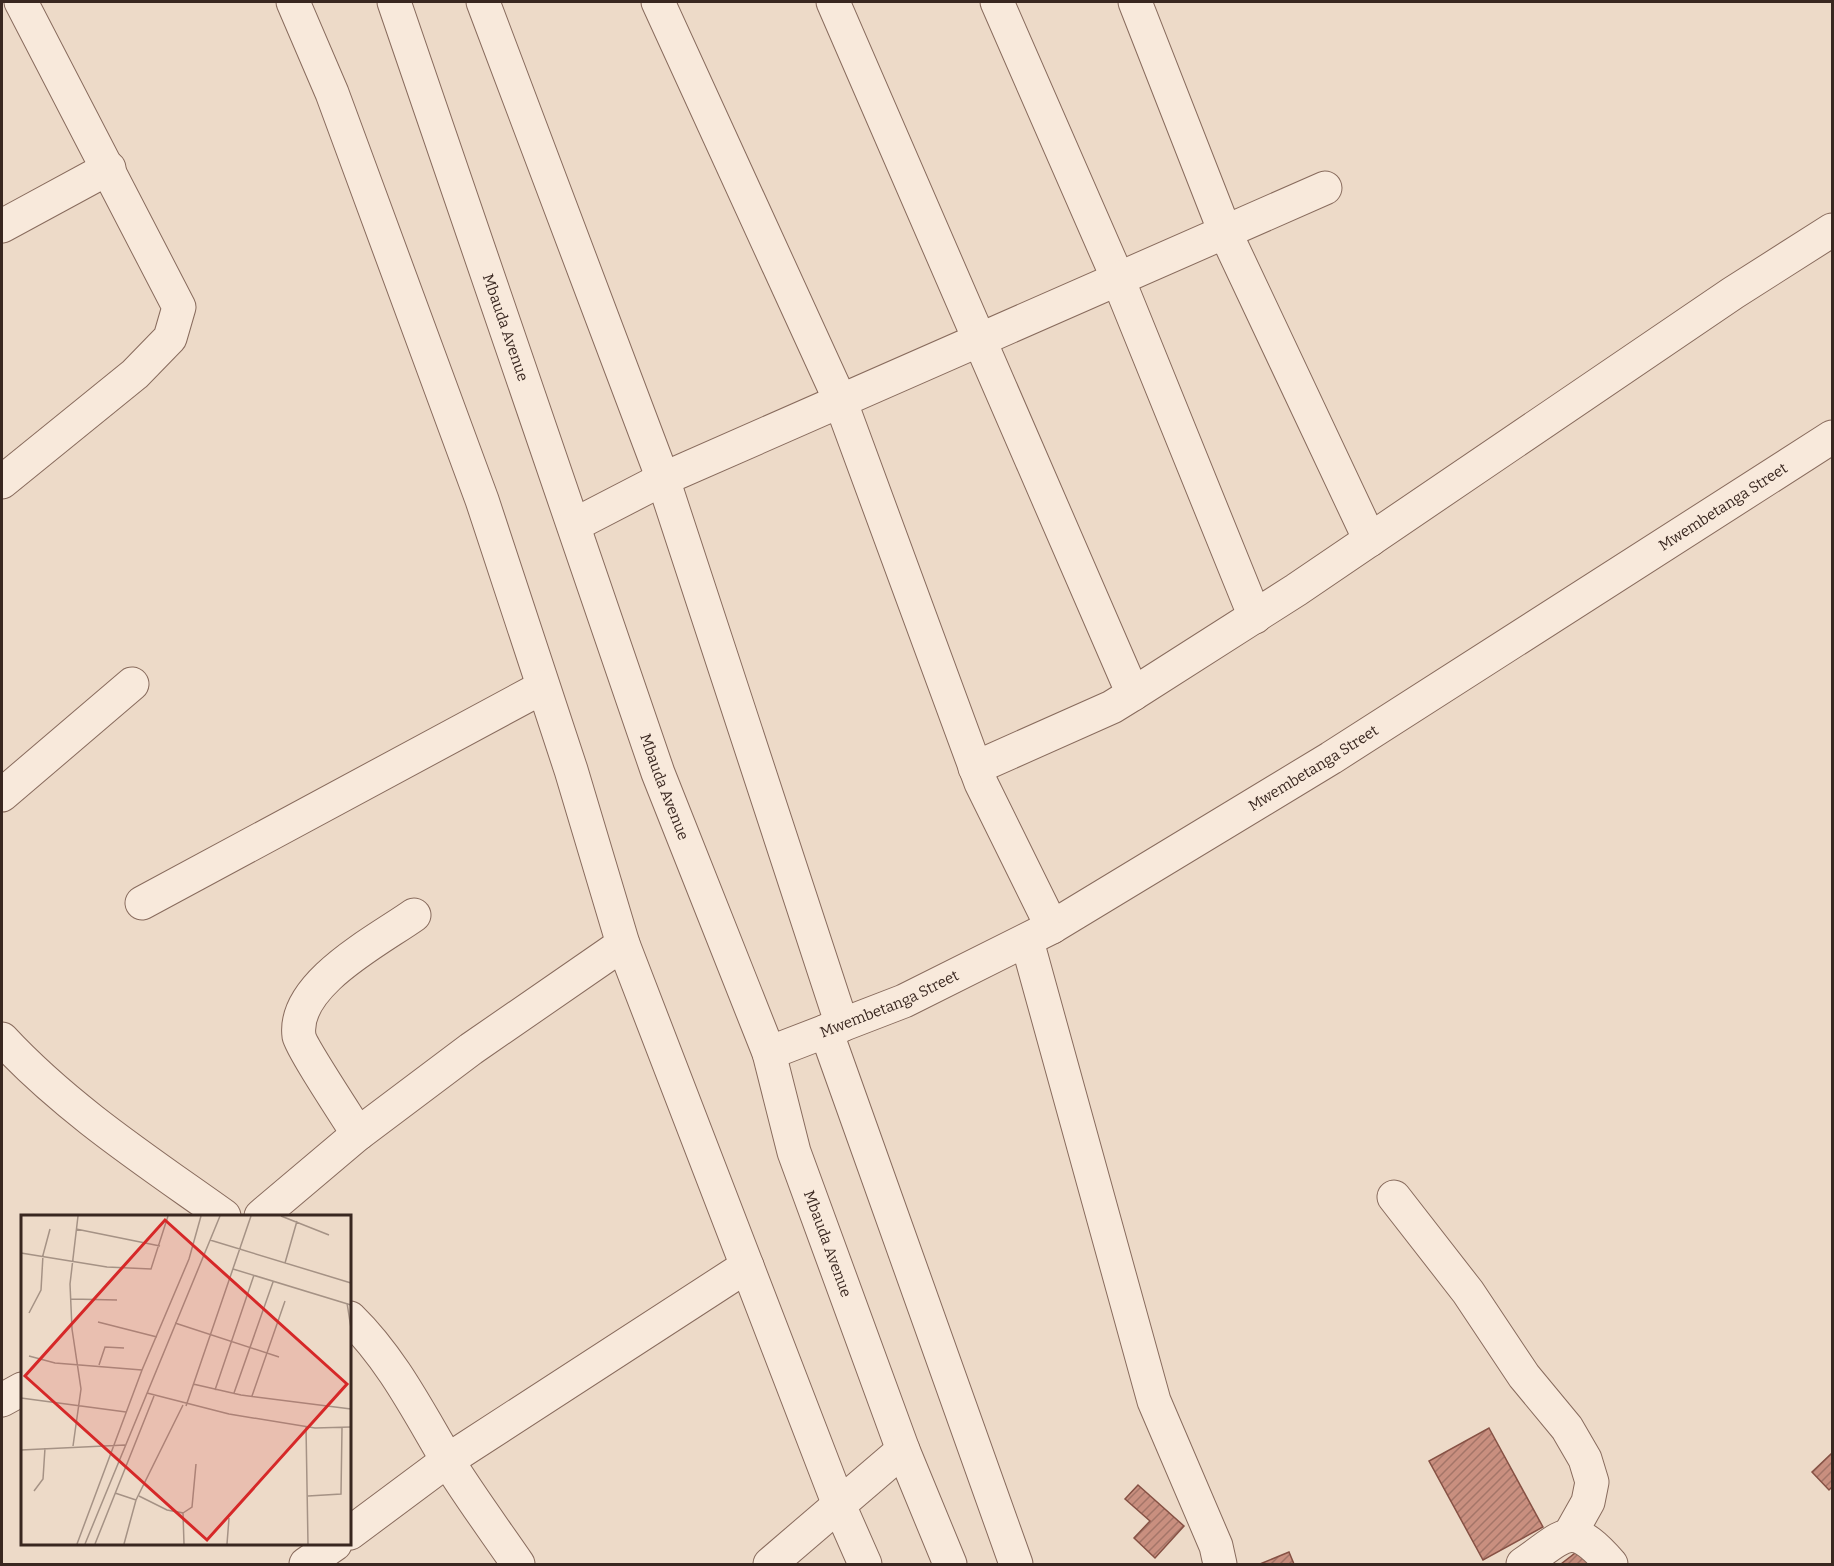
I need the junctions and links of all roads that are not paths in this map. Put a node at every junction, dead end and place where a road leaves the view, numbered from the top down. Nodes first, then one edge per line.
1 (21, 2) edge
2 (293, 2) edge
3 (394, 2) edge
4 (483, 2) edge
5 (657, 2) edge
6 (833, 2) edge
7 (997, 2) edge
8 (1135, 2) edge
9 (109, 168) junction
10 (1325, 188) dead end
11 (2, 226) edge
12 (1833, 230) edge
13 (1225, 232) junction
14 (1118, 279) junction
15 (979, 340) junction
16 (840, 400) junction
17 (1830, 443) edge
18 (663, 479) junction
19 (2, 482) edge
20 (574, 525) junction
21 (1370, 540) junction
22 (1255, 617) junction
23 (132, 684) dead end
24 (543, 687) junction
25 (1133, 694) junction
26 (975, 768) junction
27 (2, 795) edge
28 (142, 903) dead end
29 (414, 915) dead end
30 (1040, 934) junction
31 (623, 944) junction
32 (834, 1028) junction
33 (2, 1039) edge
34 (769, 1053) junction
35 (358, 1134) junction
36 (1394, 1197) dead end
37 (223, 1215) edge
38 (262, 1215) edge
39 (747, 1266) junction
40 (351, 1319) edge
41 (21, 1390) edge
42 (2, 1400) edge
43 (903, 1449) junction
44 (448, 1460) junction
45 (839, 1505) junction
46 (351, 1532) edge
47 (1570, 1534) junction
48 (334, 1545) edge
49 (306, 1564) edge
50 (518, 1564) edge
51 (770, 1564) edge
52 (865, 1564) edge
53 (950, 1564) edge
54 (1016, 1564) edge
55 (1220, 1564) edge
56 (1523, 1564) edge
57 (1611, 1564) edge

1 - 9 street
2 - 24 street
3 - 20 street, Mbauda Avenue
4 - 18 street
5 - 16 street
6 - 15 street
7 - 14 street
8 - 13 street
9 - 11 street
9 - 19 street
10 - 13 street
12 - 21 street
13 - 14 street
13 - 21 street
14 - 15 street
14 - 22 street
15 - 16 street
15 - 25 street
16 - 18 street
16 - 26 street
17 - 30 street, Mwembetanga Street
18 - 20 street
18 - 32 street
20 - 34 street, Mbauda Avenue
21 - 22 street
22 - 25 street
23 - 27 street
24 - 28 street
24 - 31 street
25 - 26 street
26 - 30 street
29 - 35 street
30 - 32 street, Mwembetanga Street
30 - 55 street
31 - 35 street
31 - 39 street
32 - 34 street, Mwembetanga Street
32 - 54 street
33 - 37 street
34 - 43 street, Mbauda Avenue
35 - 38 street
36 - 47 street
39 - 44 street
39 - 45 street
40 - 44 street
41 - 42 street
43 - 45 street
43 - 53 street, Mbauda Avenue
44 - 46 street
44 - 50 street
45 - 51 street
45 - 52 street
47 - 56 street
47 - 57 street
48 - 49 street

